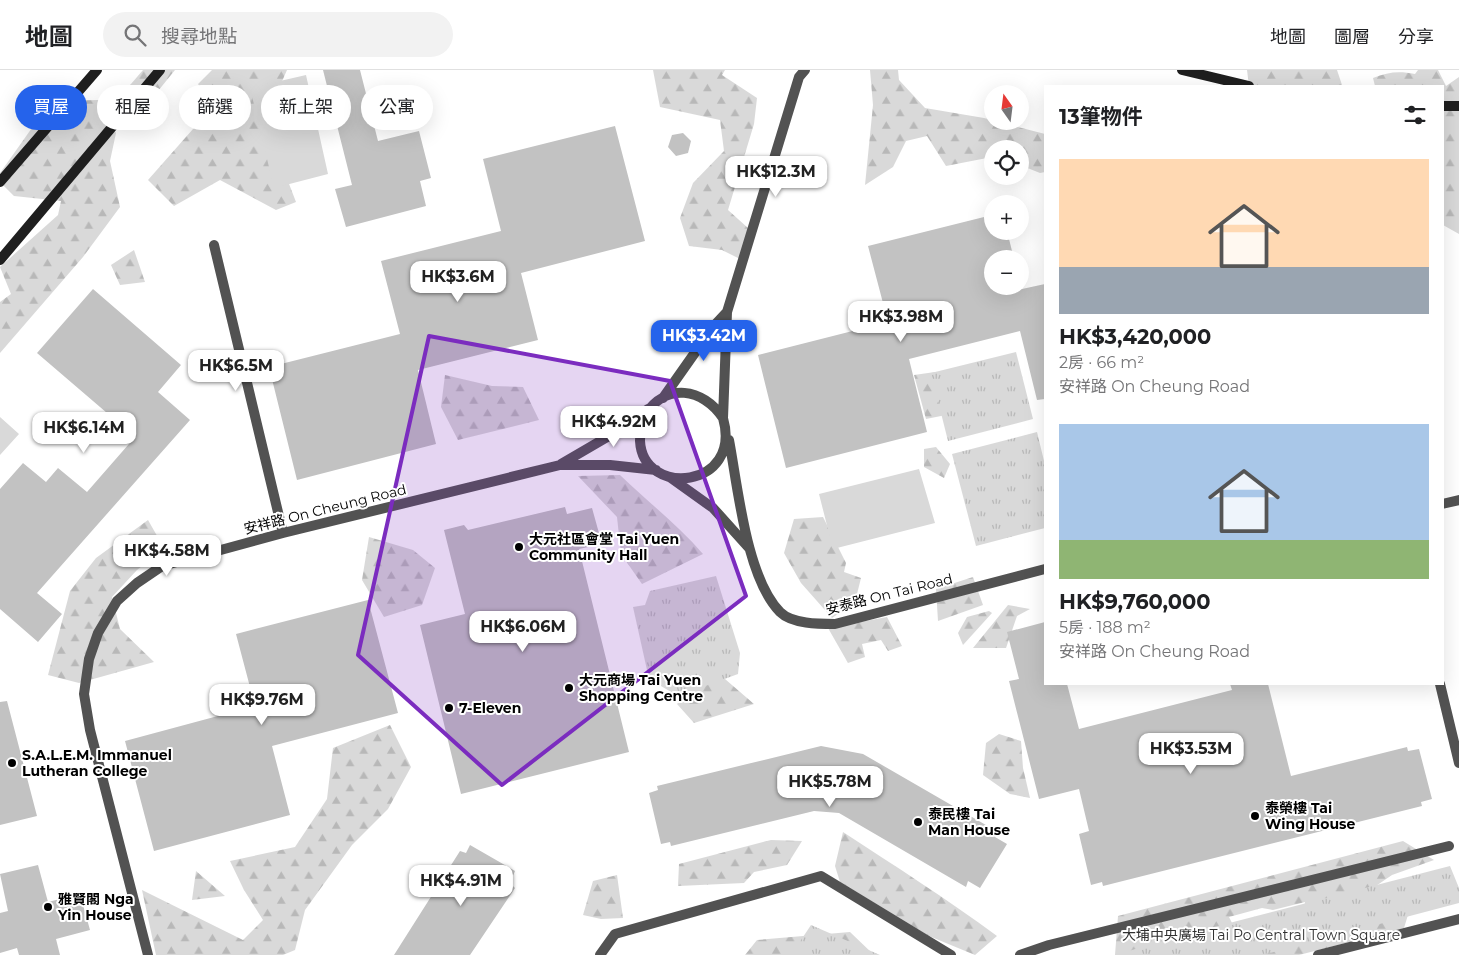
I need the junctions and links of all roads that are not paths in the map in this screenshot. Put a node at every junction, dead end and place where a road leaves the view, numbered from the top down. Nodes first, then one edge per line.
1 (97, 70) edge
2 (160, 70) edge
3 (1182, 70) edge
4 (801, 72) edge
5 (1245, 85) edge
6 (1444, 106) edge
7 (1459, 106) edge
8 (0, 182) edge
9 (214, 245) dead end
10 (0, 260) edge
11 (727, 312) junction
12 (663, 398) junction
13 (652, 406) junction
14 (723, 418) junction
15 (727, 431) junction
16 (560, 465) junction
17 (656, 470) junction
18 (669, 477) junction
19 (1459, 500) edge
20 (1444, 504) edge
21 (283, 533) junction
22 (749, 549) junction
23 (1044, 569) edge
24 (1440, 685) edge
25 (1459, 763) edge
26 (1449, 846) dead end
27 (1459, 919) edge
28 (148, 955) edge
29 (600, 955) edge
30 (951, 955) edge
31 (1020, 955) edge
32 (1318, 955) edge

1 - 8 main road
2 - 10 main road
3 - 5 main road
4 - 11 street, 安祥路 On Cheung Road
6 - 7 main road
9 - 21 street
11 - 12 street, 安祥路 On Cheung Road
11 - 14 street, 安祥路 On Cheung Road
12 - 13 street, 安祥路 On Cheung Road
12 - 14 street, 安祥路 On Cheung Road
13 - 16 street, 安祥路 On Cheung Road
13 - 17 street, 安祥路 On Cheung Road
14 - 15 street, 安祥路 On Cheung Road
15 - 18 street, 安祥路 On Cheung Road
15 - 22 street, 安泰路 On Tai Road
16 - 17 street, 安祥路 On Cheung Road
16 - 21 street, 安祥路 On Cheung Road
17 - 18 street, 安祥路 On Cheung Road
18 - 22 street, 安泰路 On Tai Road
19 - 20 street
21 - 28 street, 安祥路 On Cheung Road
22 - 23 street, 安泰路 On Tai Road
24 - 25 street
26 - 31 street
27 - 32 street
29 - 30 street

